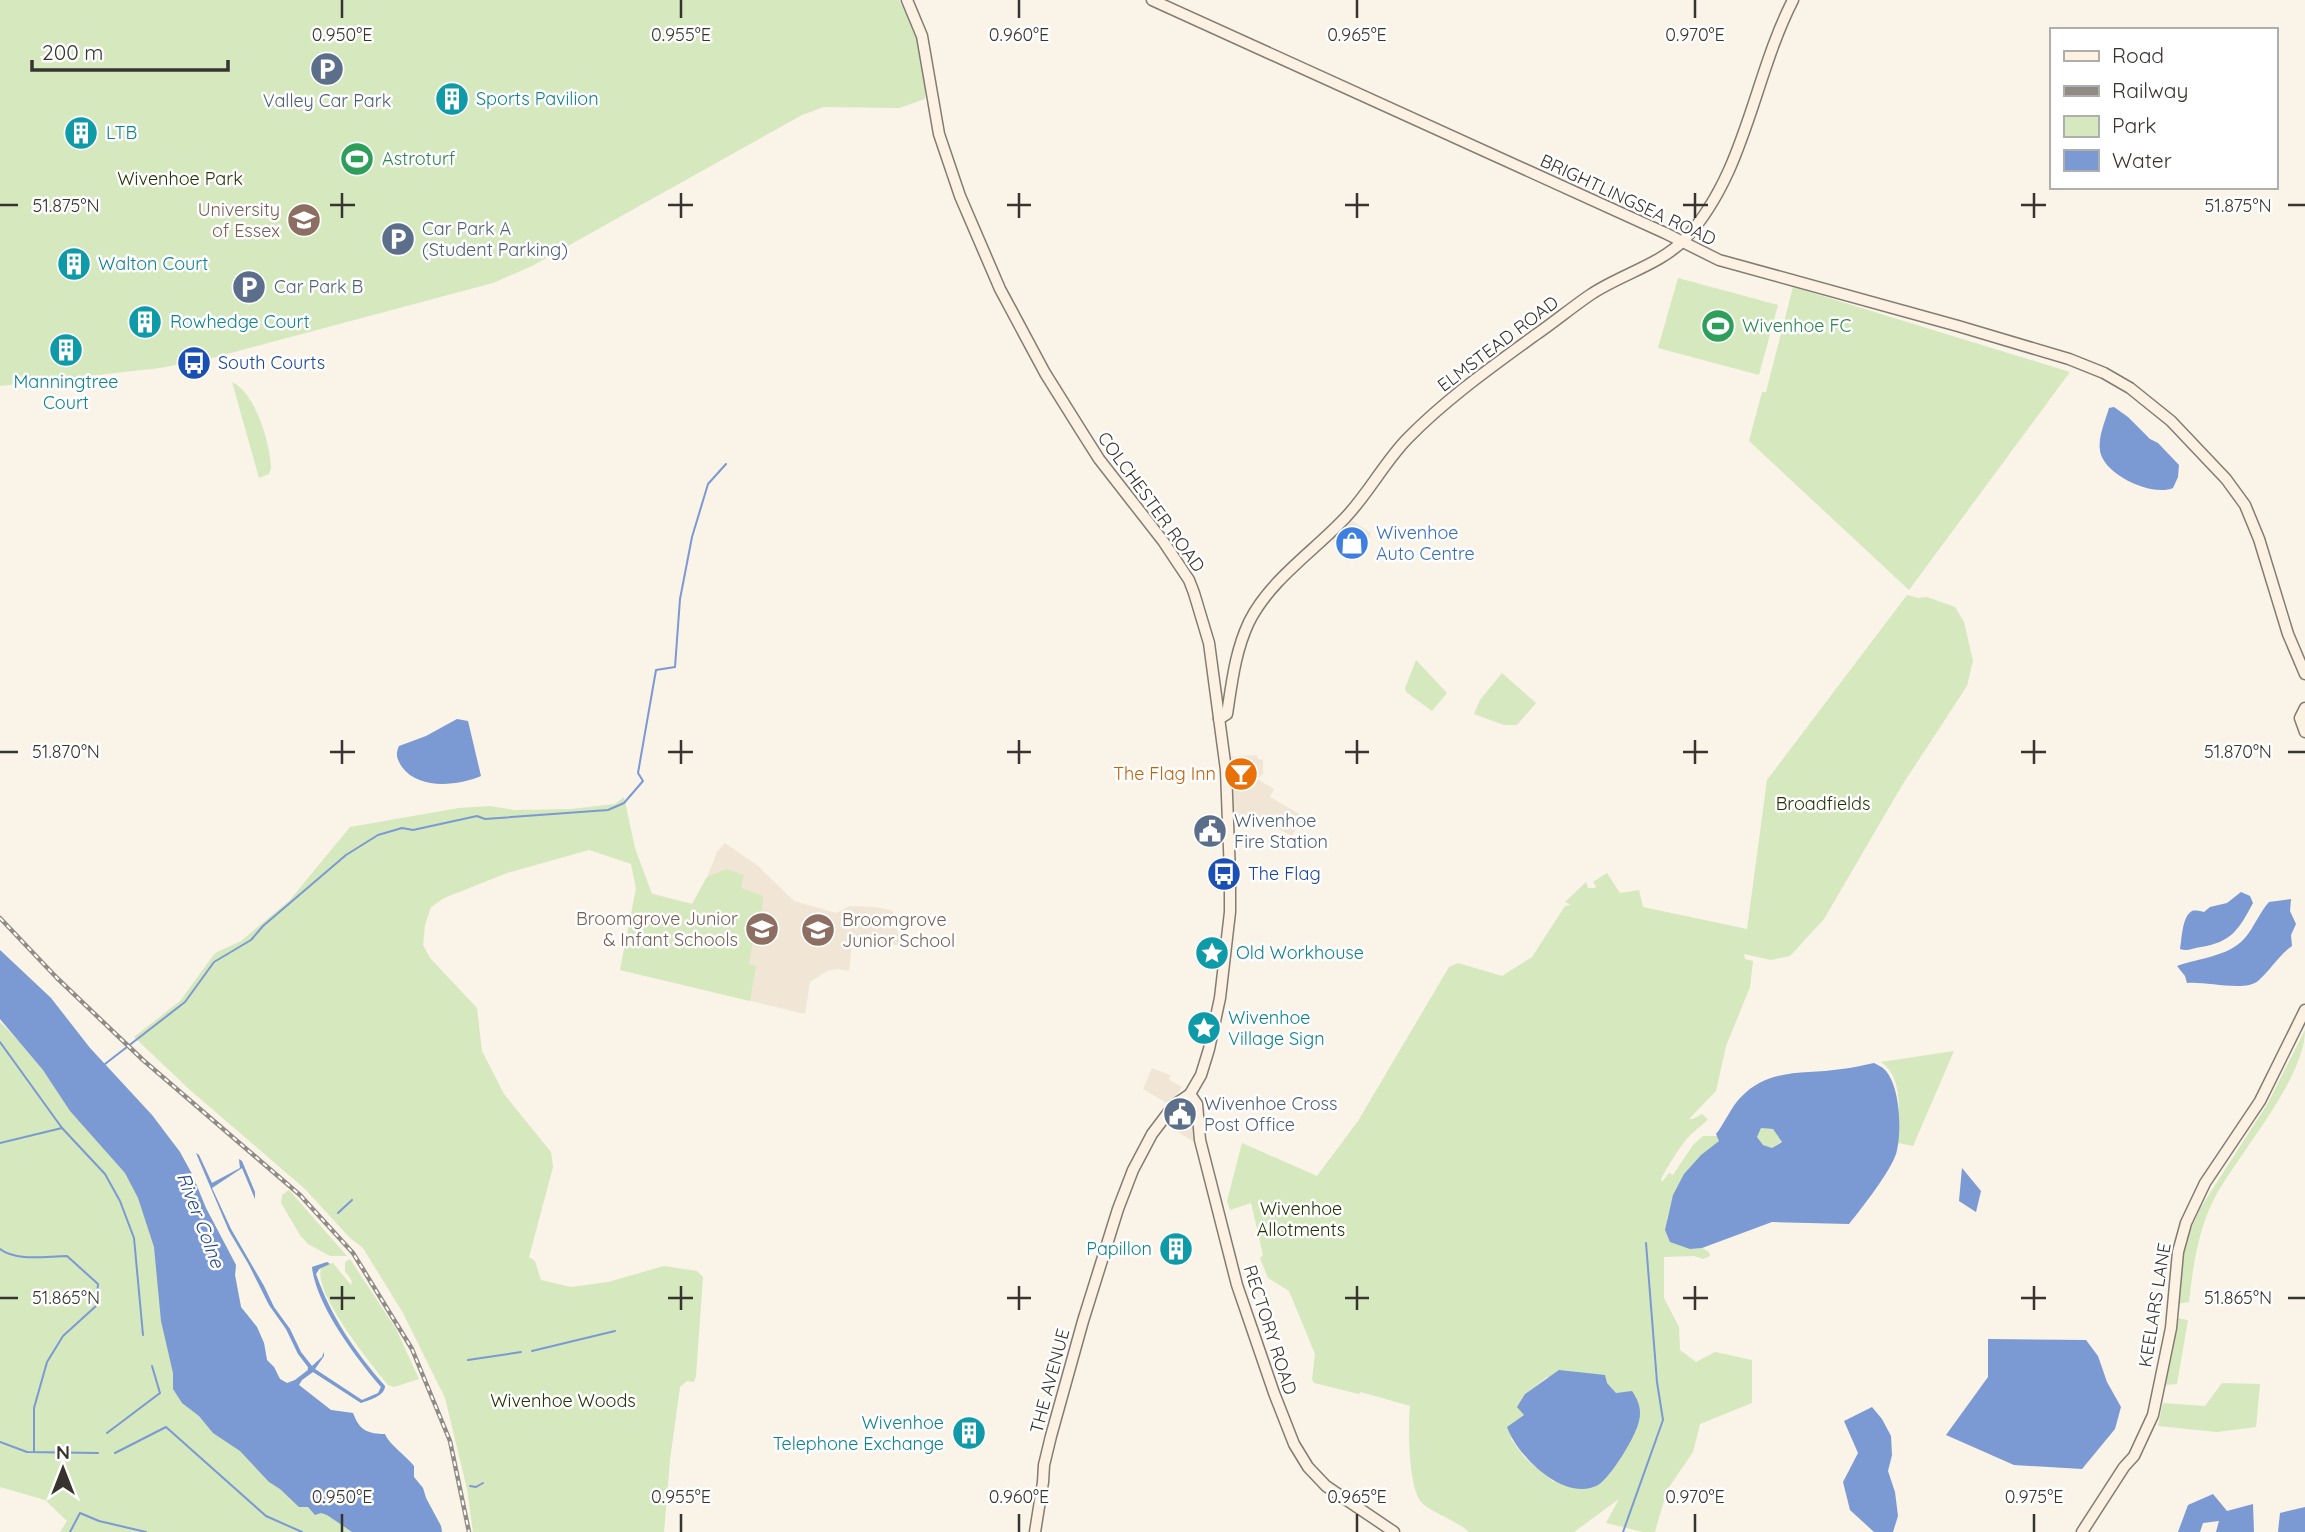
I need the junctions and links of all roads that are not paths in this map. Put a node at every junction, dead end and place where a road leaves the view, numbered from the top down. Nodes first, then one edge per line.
1 (907, 0) edge
2 (1152, 0) edge
3 (1793, 0) edge
4 (1682, 242) junction
5 (2305, 674) edge
6 (2305, 708) edge
7 (1219, 719) junction
8 (2305, 732) edge
9 (2305, 1010) edge
10 (1191, 1094) junction
11 (1035, 1532) edge
12 (1394, 1532) edge
13 (2082, 1532) edge

1 - 7 main road, COLCHESTER ROAD
2 - 4 main road, BRIGHTLINGSEA ROAD
3 - 4 main road, ELMSTEAD ROAD
4 - 5 main road, BRIGHTLINGSEA ROAD
4 - 7 main road, ELMSTEAD ROAD
6 - 8 main road
7 - 10 main road, COLCHESTER ROAD
9 - 13 main road, KEELARS LANE
10 - 11 main road, THE AVENUE
10 - 12 main road, RECTORY ROAD

